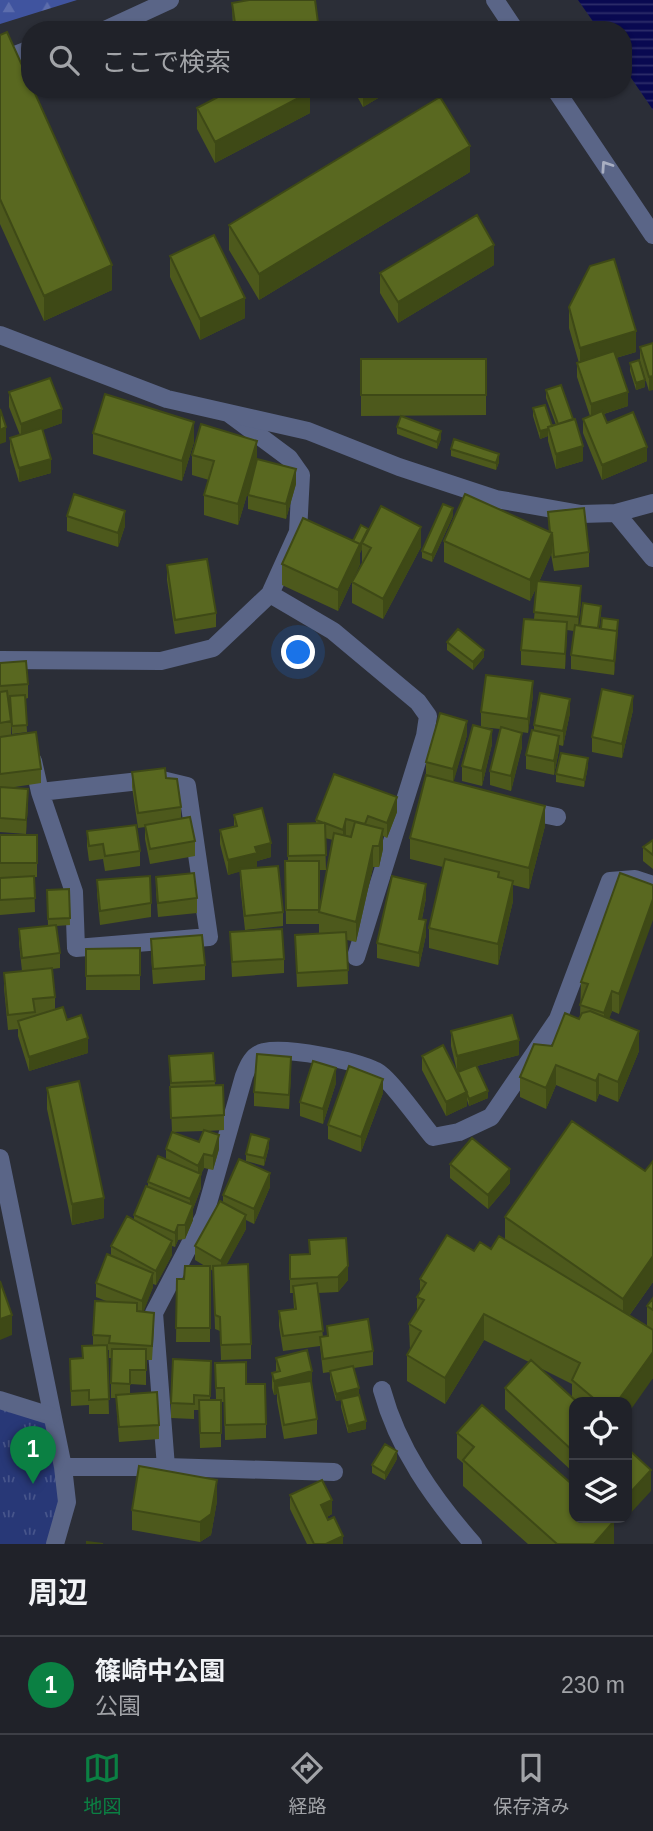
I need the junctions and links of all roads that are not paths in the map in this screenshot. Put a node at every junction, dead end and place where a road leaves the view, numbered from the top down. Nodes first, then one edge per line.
1 (170, 0) edge
2 (495, 0) edge
3 (124, 21) edge
4 (509, 21) edge
5 (21, 53) edge
6 (0, 61) edge
7 (561, 98) edge
8 (648, 229) edge
9 (0, 335) edge
10 (231, 415) junction
11 (653, 503) edge
12 (616, 513) junction
13 (653, 558) edge
14 (270, 594) junction
15 (8, 664) edge
16 (28, 739) edge
17 (40, 792) junction
18 (503, 806) edge
19 (557, 817) dead end
20 (653, 885) edge
21 (356, 957) dead end
22 (0, 1158) edge
23 (382, 1390) dead end
24 (0, 1401) edge
25 (51, 1416) junction
26 (63, 1467) junction
27 (166, 1467) junction
28 (334, 1472) dead end
29 (55, 1544) edge
30 (473, 1544) edge

1 - 3 street
2 - 4 street
5 - 6 street
8 -> 7 street
9 - 10 street
10 - 12 street
10 - 14 street
11 - 12 street
12 - 13 street
14 - 15 street
14 - 21 street
16 - 17 street
17 - 17 street
18 - 19 street
20 - 27 street
22 - 25 street
23 - 30 street
24 - 25 street
25 - 26 street
26 - 27 street
26 - 29 street
27 - 28 street

